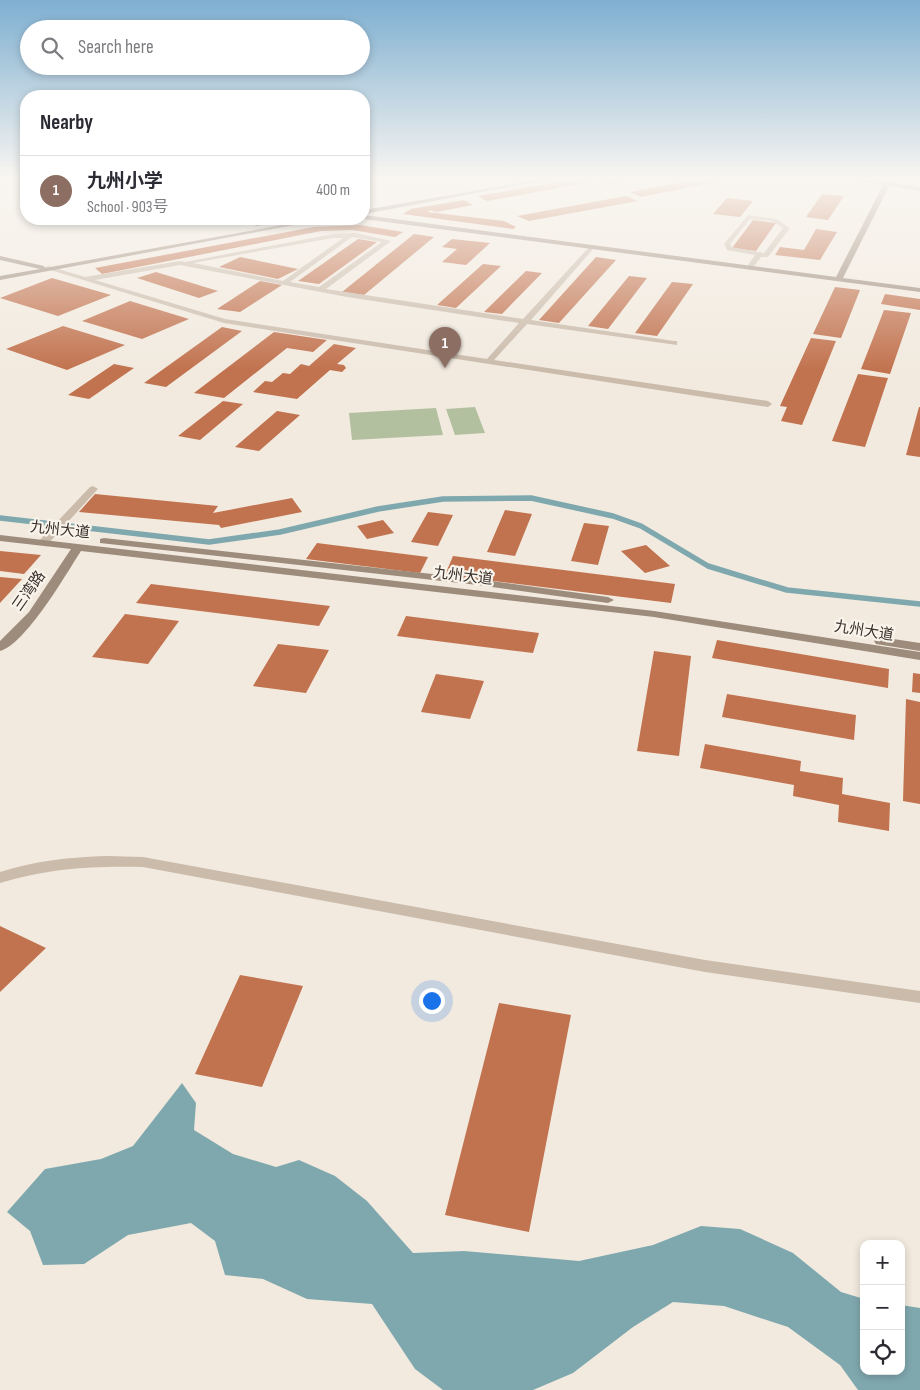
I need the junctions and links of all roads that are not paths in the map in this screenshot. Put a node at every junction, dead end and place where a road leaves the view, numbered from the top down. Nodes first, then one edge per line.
1 (171, 242) edge
2 (195, 242) edge
3 (300, 242) edge
4 (343, 242) edge
5 (387, 242) edge
6 (550, 242) edge
7 (575, 242) edge
8 (729, 242) edge
9 (777, 242) edge
10 (858, 242) edge
11 (592, 248) junction
12 (759, 254) junction
13 (0, 258) edge
14 (180, 263) junction
15 (34, 265) junction
16 (751, 266) junction
17 (48, 268) junction
18 (840, 277) junction
19 (0, 278) edge
20 (84, 280) junction
21 (283, 284) junction
22 (920, 286) edge
23 (320, 290) junction
24 (920, 290) edge
25 (524, 322) junction
26 (674, 343) dead end
27 (488, 362) junction
28 (768, 404) dead end
29 (92, 489) dead end
30 (0, 531) edge
31 (49, 537) junction
32 (0, 538) edge
33 (78, 547) junction
34 (0, 647) edge
35 (920, 647) edge
36 (920, 656) edge
37 (0, 878) edge
38 (920, 997) edge

1 - 15 street
2 - 17 street
3 - 14 street
4 - 21 street
5 - 23 street
6 - 11 street
7 - 16 street
8 - 12 street
9 - 12 street
10 - 18 street
11 - 16 street
11 - 25 street
12 - 16 street
13 - 15 street
14 - 20 street
14 - 21 street
15 - 17 street
16 - 18 street
17 - 19 street
17 - 20 street
18 - 22 street
18 - 24 street
20 - 27 street
21 - 23 street
23 - 25 street
25 - 26 street
25 - 27 street
27 - 28 street
29 - 31 street
30 - 31 street
31 - 32 street, 九州大道
31 - 33 street, 九州大道
31 - 35 street
33 - 34 street, 三湾路
33 - 36 street, 九州大道
37 - 38 street

